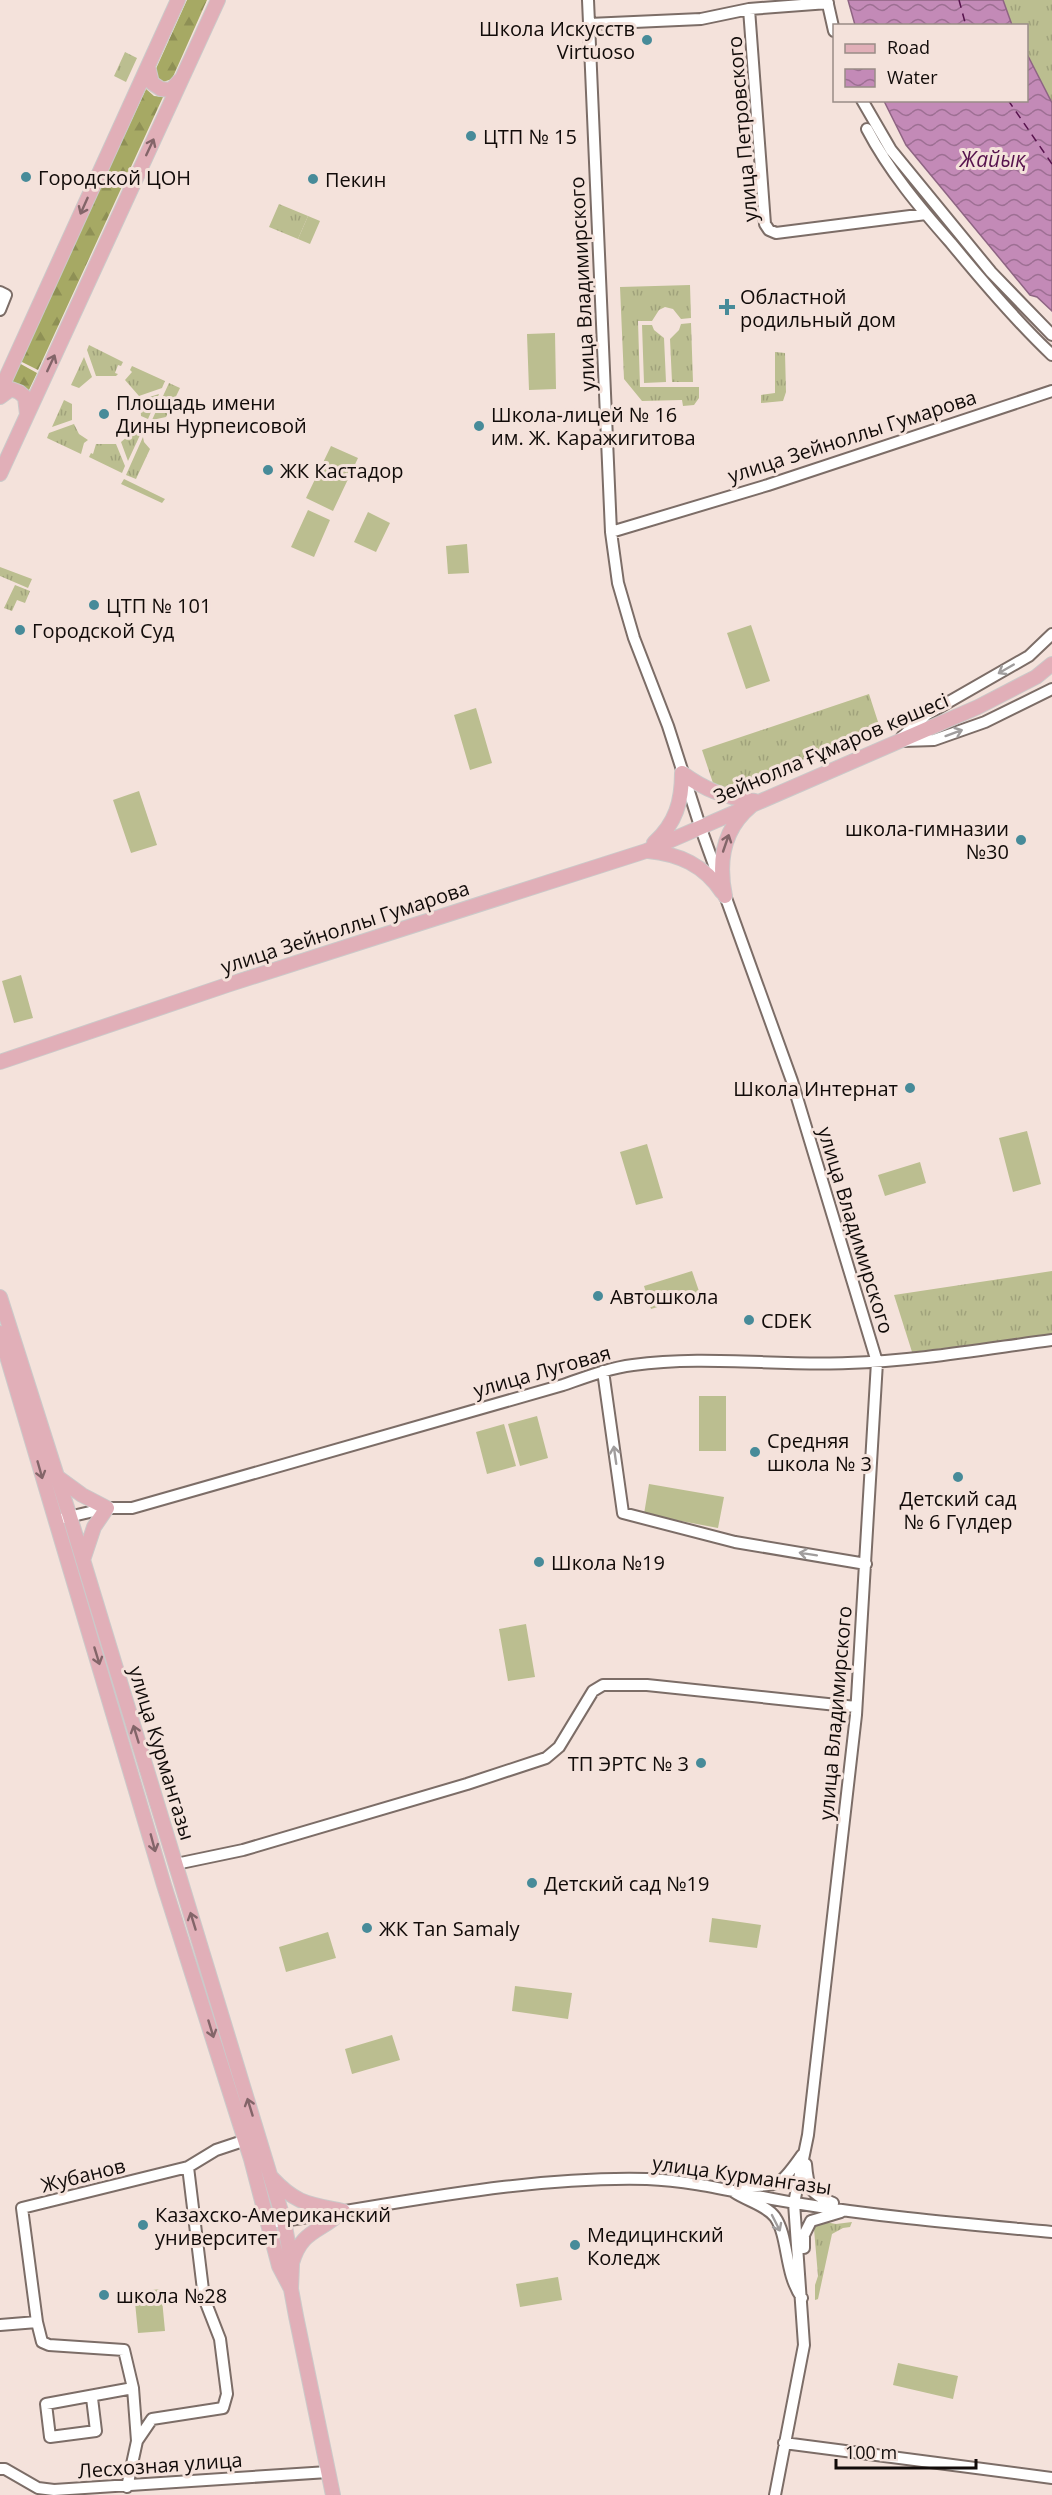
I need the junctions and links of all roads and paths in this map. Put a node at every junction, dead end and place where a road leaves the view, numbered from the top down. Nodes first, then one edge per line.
1 (178, 0) edge
2 (218, 0) edge
3 (588, 0) edge
4 (827, 2) edge
5 (749, 9) junction
6 (589, 24) junction
7 (833, 27) edge
8 (148, 66) junction
9 (182, 78) junction
10 (863, 102) edge
11 (867, 129) dead end
12 (926, 214) junction
13 (0, 292) edge
14 (0, 310) edge
15 (1052, 335) edge
16 (1052, 355) edge
17 (2, 382) edge
18 (1052, 391) edge
19 (0, 397) edge
20 (27, 416) junction
21 (0, 474) edge
22 (611, 532) junction
23 (1052, 634) edge
24 (1052, 664) edge
25 (1052, 689) edge
26 (897, 742) junction
27 (682, 773) junction
28 (757, 801) junction
29 (700, 826) junction
30 (646, 850) junction
31 (725, 896) junction
32 (0, 1062) edge
33 (0, 1297) edge
34 (0, 1333) edge
35 (1052, 1340) edge
36 (10, 1346) junction
37 (877, 1362) junction
38 (603, 1371) junction
39 (35, 1427) junction
40 (57, 1476) junction
41 (107, 1508) junction
42 (70, 1517) junction
43 (55, 1520) junction
44 (83, 1560) junction
45 (866, 1564) junction
46 (856, 1707) junction
47 (176, 1864) junction
48 (259, 2135) junction
49 (246, 2141) junction
50 (805, 2150) junction
51 (188, 2167) junction
52 (269, 2176) junction
53 (730, 2189) junction
54 (794, 2203) junction
55 (850, 2210) junction
56 (342, 2211) junction
57 (284, 2221) junction
58 (269, 2223) junction
59 (1052, 2232) edge
60 (292, 2265) junction
61 (291, 2289) junction
62 (802, 2298) junction
63 (36, 2322) junction
64 (0, 2325) edge
65 (133, 2388) junction
66 (92, 2398) junction
67 (137, 2441) junction
68 (784, 2444) junction
69 (0, 2469) edge
70 (328, 2472) junction
71 (1052, 2478) edge
72 (127, 2487) junction
73 (36, 2491) edge
74 (333, 2495) edge
75 (775, 2495) edge

1 - 8 main road
2 - 9 main road
3 - 6 street, улица Владимирского
4 - 5 street
4 - 7 street
5 - 6 street
5 - 12 street, улица Петровского
6 - 22 street, улица Владимирского
8 - 9 main road
8 -> 17 main road
20 -> 9 main road
10 - 15 street
11 - 12 street
12 - 16 street
13 - 14 street
18 - 22 street, улица Зейноллы Гумарова
19 - 20 main road
20 - 21 main road
22 - 27 street, улица Владимирского
23 -> 26 street
24 - 26 main road, Зейнолла Ғұмаров көшесі
26 -> 25 street
26 - 28 main road, Зейнолла Ғұмаров көшесі
27 - 28 main road
27 - 29 street, улица Владимирского
27 - 30 main road
28 - 29 main road, Зейнолла Ғұмаров көшесі
31 -> 28 main road
29 - 30 main road, улица Зейноллы Гумарова
29 - 31 street, улица Владимирского
30 - 31 main road
30 - 32 main road, улица Зейноллы Гумарова
31 - 37 street, улица Владимирского
33 - 36 main road, улица Курмангазы
34 - 36 main road, улица Курмангазы
35 - 37 street, улица Луговая
36 - 39 main road, улица Курмангазы
37 - 38 street, улица Луговая
37 - 45 street, улица Владимирского
38 - 41 street, улица Луговая
45 -> 38 street
39 - 40 main road, улица Курмангазы
39 -> 43 main road, улица Курмангазы
40 - 41 main road
40 - 42 main road, улица Курмангазы
41 - 42 street, улица Луговая
41 - 44 main road
42 - 43 street, улица Луговая
42 - 44 main road, улица Курмангазы
43 -> 49 main road, улица Курмангазы
47 -> 44 main road, улица Курмангазы
45 - 46 street, улица Владимирского
46 - 47 street
46 - 50 street, улица Владимирского
48 -> 47 main road, улица Курмангазы
48 - 49 street, Жубанов
48 - 52 main road, улица Курмангазы
49 - 51 street, Жубанов
49 - 58 main road, улица Курмангазы
50 - 53 street
50 - 54 street, улица Владимирского
50 - 55 street
51 - 63 street, Жубанов
51 - 67 street
52 - 56 main road
52 - 57 main road, улица Курмангазы
53 - 54 street, улица Курмангазы
53 - 56 street, улица Курмангазы
53 -> 62 street
54 - 55 street, улица Курмангазы
54 - 62 street, улица Владимирского
55 - 59 street, улица Курмангазы
55 - 62 street
56 - 57 street, улица Курмангазы
56 - 60 main road
57 - 58 street, улица Курмангазы
57 - 60 main road, улица Курмангазы
58 - 61 main road, улица Курмангазы
60 - 61 main road, улица Курмангазы
61 - 70 main road, улица Курмангазы
62 - 68 street, улица Владимирского
63 - 64 street
63 - 65 street
65 - 66 street
65 - 67 street
66 - 66 street
67 - 72 street
68 - 71 street
68 - 75 street, улица Владимирского
69 - 73 street, Лесхозная улица
70 - 72 street, Лесхозная улица
70 - 74 main road, улица Курмангазы
72 - 73 street, Лесхозная улица

